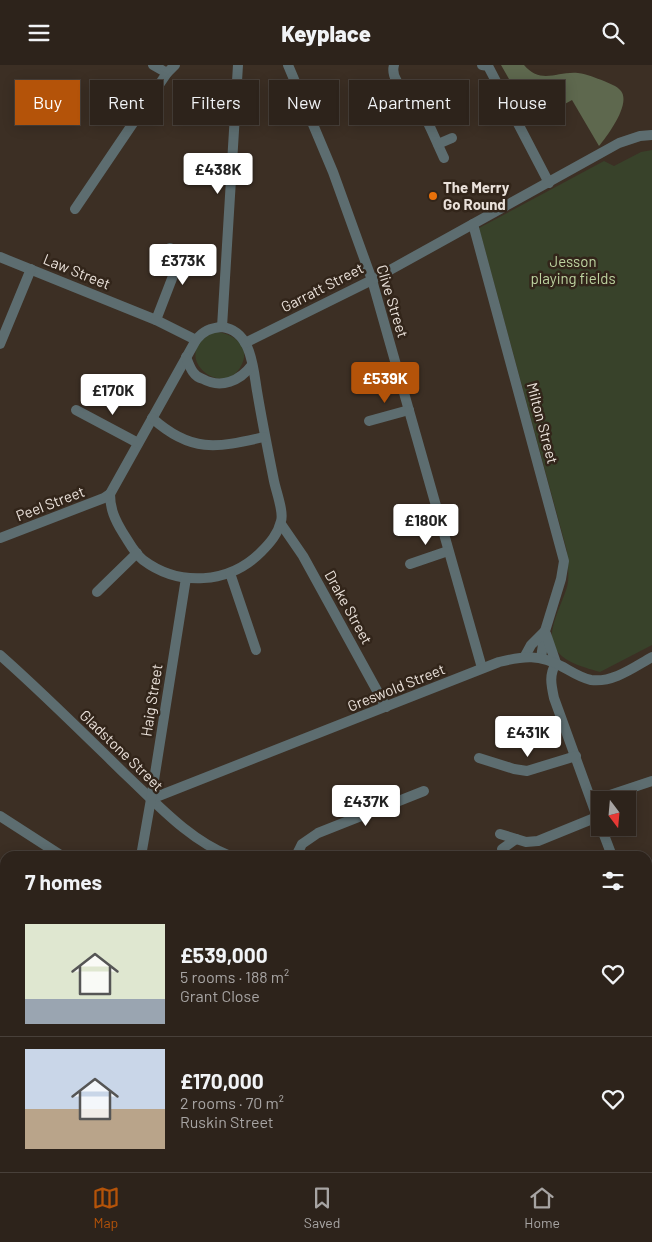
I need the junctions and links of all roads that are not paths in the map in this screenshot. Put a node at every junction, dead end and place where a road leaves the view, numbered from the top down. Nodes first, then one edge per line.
1 (153, 65) edge
2 (175, 65) edge
3 (238, 65) edge
4 (288, 65) edge
5 (482, 65) edge
6 (393, 66) edge
7 (167, 73) junction
8 (652, 135) edge
9 (452, 138) dead end
10 (438, 144) junction
11 (444, 158) dead end
12 (549, 183) junction
13 (75, 209) dead end
14 (473, 224) junction
15 (170, 248) dead end
16 (0, 257) edge
17 (31, 269) junction
18 (372, 280) junction
19 (156, 319) junction
20 (222, 327) junction
21 (196, 340) junction
22 (245, 343) junction
23 (0, 344) edge
24 (186, 357) junction
25 (252, 365) junction
26 (76, 410) dead end
27 (409, 410) junction
28 (152, 418) junction
29 (369, 421) dead end
30 (264, 437) junction
31 (138, 443) junction
32 (110, 494) junction
33 (280, 525) junction
34 (0, 538) edge
35 (448, 551) junction
36 (137, 553) junction
37 (410, 563) dead end
38 (230, 573) junction
39 (186, 578) junction
40 (97, 592) dead end
41 (544, 631) junction
42 (256, 650) dead end
43 (0, 655) edge
44 (525, 656) junction
45 (652, 657) edge
46 (541, 658) junction
47 (556, 663) junction
48 (482, 668) junction
49 (386, 707) junction
50 (576, 756) junction
51 (480, 758) dead end
52 (652, 781) edge
53 (424, 791) dead end
54 (622, 791) edge
55 (591, 798) edge
56 (151, 799) junction
57 (0, 815) edge
58 (591, 825) edge
59 (500, 834) dead end
60 (604, 836) edge
61 (516, 839) junction
62 (502, 849) dead end
63 (54, 851) edge
64 (142, 851) edge
65 (220, 851) edge
66 (298, 851) edge
67 (610, 851) edge

1 - 7 street
2 - 7 street
3 - 20 street
4 - 18 street, Clive Street
5 - 12 street
6 - 10 street
7 - 13 street
8 - 12 street, Garratt Street
9 - 10 street
10 - 11 street
12 - 14 street, Garratt Street
14 - 18 street, Garratt Street
14 - 41 street, Milton Street
15 - 19 street
16 - 17 street, Law Street
17 - 19 street, Law Street
17 - 23 street
18 - 22 street, Garratt Street
18 - 27 street, Clive Street
19 - 21 street, Law Street
20 - 21 street
20 - 22 street
21 - 24 street
22 - 25 street
24 - 25 street
24 - 28 street
25 - 30 street
26 - 31 street
27 - 29 street
27 - 35 street, Clive Street
28 - 30 street
28 - 31 street
30 - 33 street
31 - 32 street
32 - 34 street, Peel Street
32 - 36 street
33 - 38 street
33 - 49 street, Drake Street
35 - 37 street
35 - 48 street, Clive Street
36 - 39 street
36 - 40 street
38 - 39 street
38 - 42 street
39 - 56 street, Haig Street
41 - 44 street, Milton Street
41 - 46 street, Milton Street
41 - 47 street
43 - 56 street, Gladstone Street
44 - 46 street, Greswold Street
44 - 48 street, Greswold Street
45 - 47 street, Greswold Street
46 - 47 street, Greswold Street
47 - 50 street
48 - 49 street, Greswold Street
49 - 56 street, Greswold Street
50 - 51 street
50 - 55 street
52 - 54 street
53 - 66 street
56 - 64 street, Haig Street
56 - 65 street, Gladstone Street
57 - 63 street
58 - 61 street
59 - 61 street
60 - 67 street
61 - 62 street

